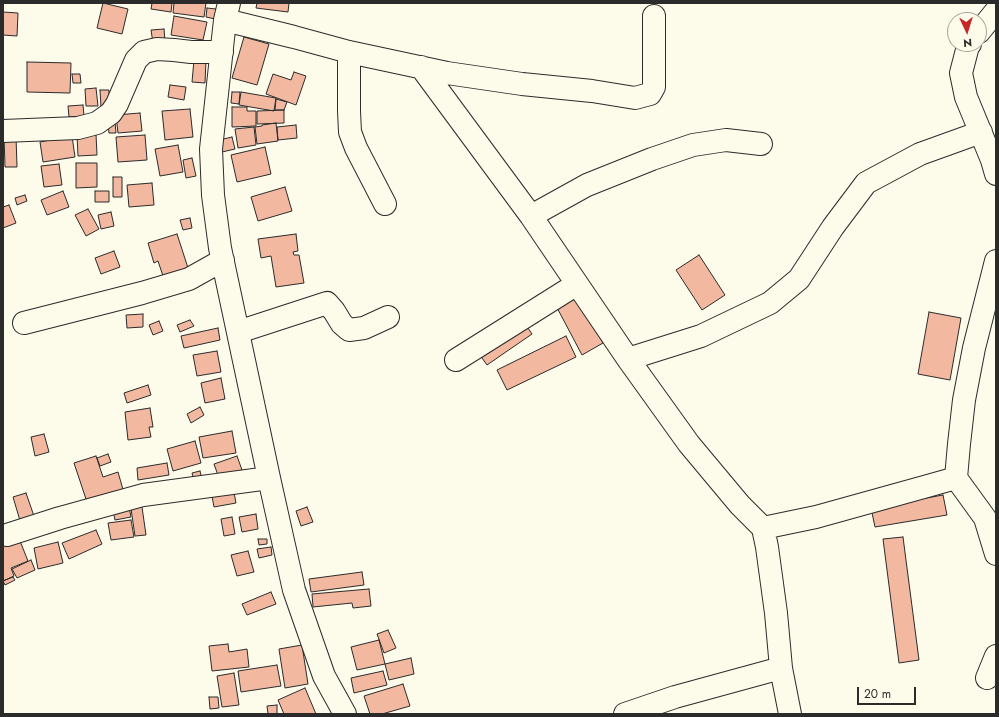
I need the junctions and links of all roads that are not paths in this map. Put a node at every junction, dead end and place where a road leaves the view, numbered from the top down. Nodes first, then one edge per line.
1 (227, 12) edge
2 (995, 13) edge
3 (654, 16) dead end
4 (987, 22) edge
5 (222, 52) junction
6 (349, 52) junction
7 (967, 52) edge
8 (422, 67) junction
9 (3, 131) edge
10 (981, 132) junction
11 (761, 144) dead end
12 (996, 174) edge
13 (385, 204) dead end
14 (531, 216) junction
15 (223, 260) junction
16 (996, 261) edge
17 (577, 284) junction
18 (388, 317) dead end
19 (24, 323) dead end
20 (238, 332) junction
21 (628, 359) junction
22 (456, 360) dead end
23 (269, 478) junction
24 (956, 478) junction
25 (763, 528) junction
26 (6, 535) dead end
27 (996, 554) edge
28 (996, 656) edge
29 (781, 668) junction
30 (987, 678) dead end
31 (345, 714) edge
32 (625, 714) edge
33 (790, 714) edge

1 - 5 street
1 - 6 street
2 - 4 street
3 - 8 street
5 - 9 street
5 - 15 street
6 - 8 street
6 - 13 street
7 - 10 street
8 - 14 street
10 - 12 street
10 - 21 street
11 - 14 street
14 - 17 street
15 - 19 street
15 - 20 street
16 - 24 street
17 - 21 street
17 - 22 street
18 - 20 street
20 - 23 street
21 - 25 street
23 - 26 street
23 - 31 street
24 - 25 street
24 - 27 street
25 - 29 street
28 - 30 street
29 - 32 street
29 - 33 street

